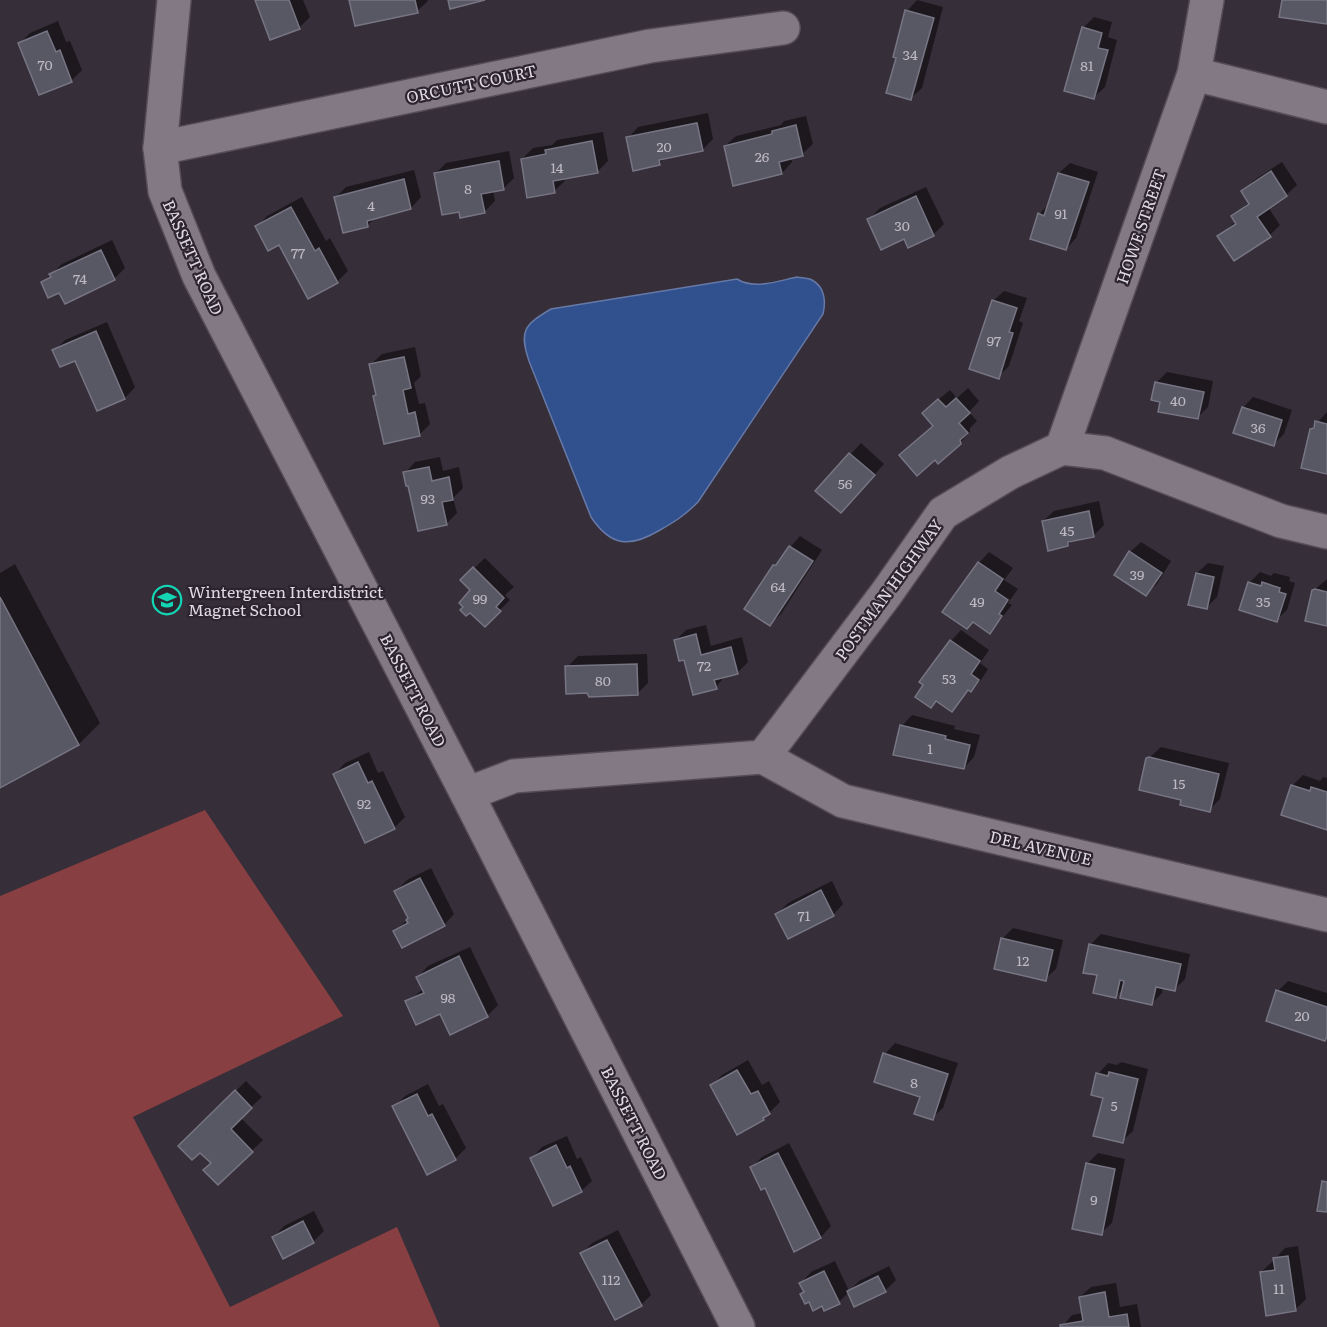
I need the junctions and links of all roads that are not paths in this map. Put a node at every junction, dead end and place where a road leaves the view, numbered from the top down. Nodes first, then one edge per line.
1 (174, 0) edge
2 (1207, 0) edge
3 (783, 28) dead end
4 (1194, 74) junction
5 (1327, 107) edge
6 (160, 148) junction
7 (1062, 448) junction
8 (1327, 532) edge
9 (763, 757) junction
10 (467, 794) junction
11 (1327, 915) edge
12 (738, 1327) edge

1 - 6 street, BASSETT ROAD
2 - 4 street, HOWE STREET
3 - 6 street, ORCUTT COURT
4 - 5 street
4 - 7 street, HOWE STREET
6 - 10 street, BASSETT ROAD
7 - 8 street
7 - 9 street, POSTMAN HIGHWAY
9 - 10 street
9 - 11 street, DEL AVENUE
10 - 12 street, BASSETT ROAD

